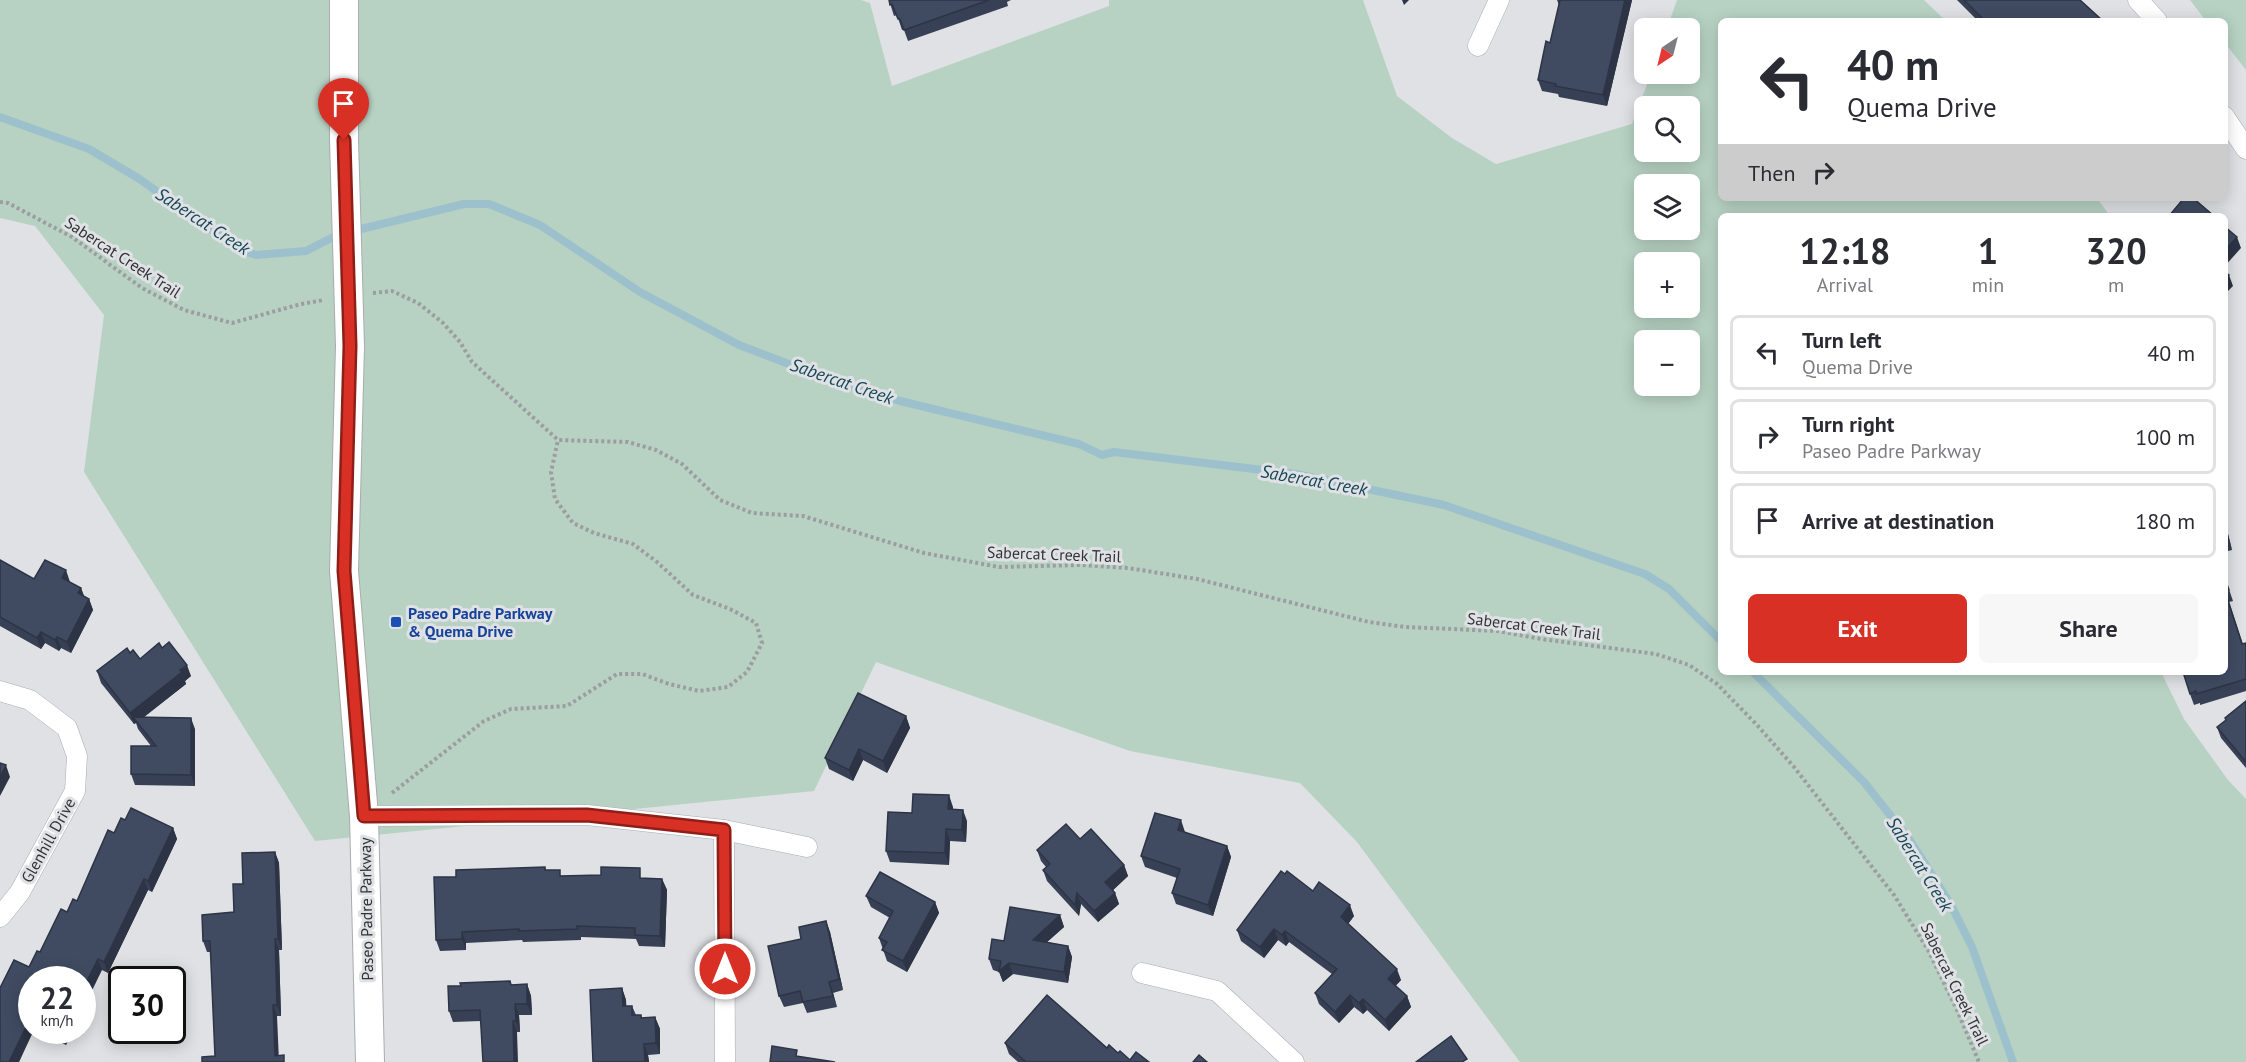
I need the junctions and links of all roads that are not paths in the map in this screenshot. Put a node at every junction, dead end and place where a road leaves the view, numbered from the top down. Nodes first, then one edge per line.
1 (344, 0) edge
2 (1499, 0) edge
3 (2138, 0) edge
4 (2154, 18) edge
5 (1478, 46) dead end
6 (2228, 122) edge
7 (2246, 149) edge
8 (0, 691) edge
9 (364, 816) junction
10 (724, 830) junction
11 (807, 847) dead end
12 (0, 917) edge
13 (1142, 973) dead end
14 (370, 1062) edge
15 (725, 1062) edge
16 (1294, 1062) edge

1 - 9 main road, Paseo Padre Parkway, bridge
2 - 5 street
3 - 4 street
6 - 7 street
8 - 12 street, Glenhill Drive
9 - 10 street
9 - 14 main road, Paseo Padre Parkway
10 - 11 street
10 - 15 street
13 - 16 street

